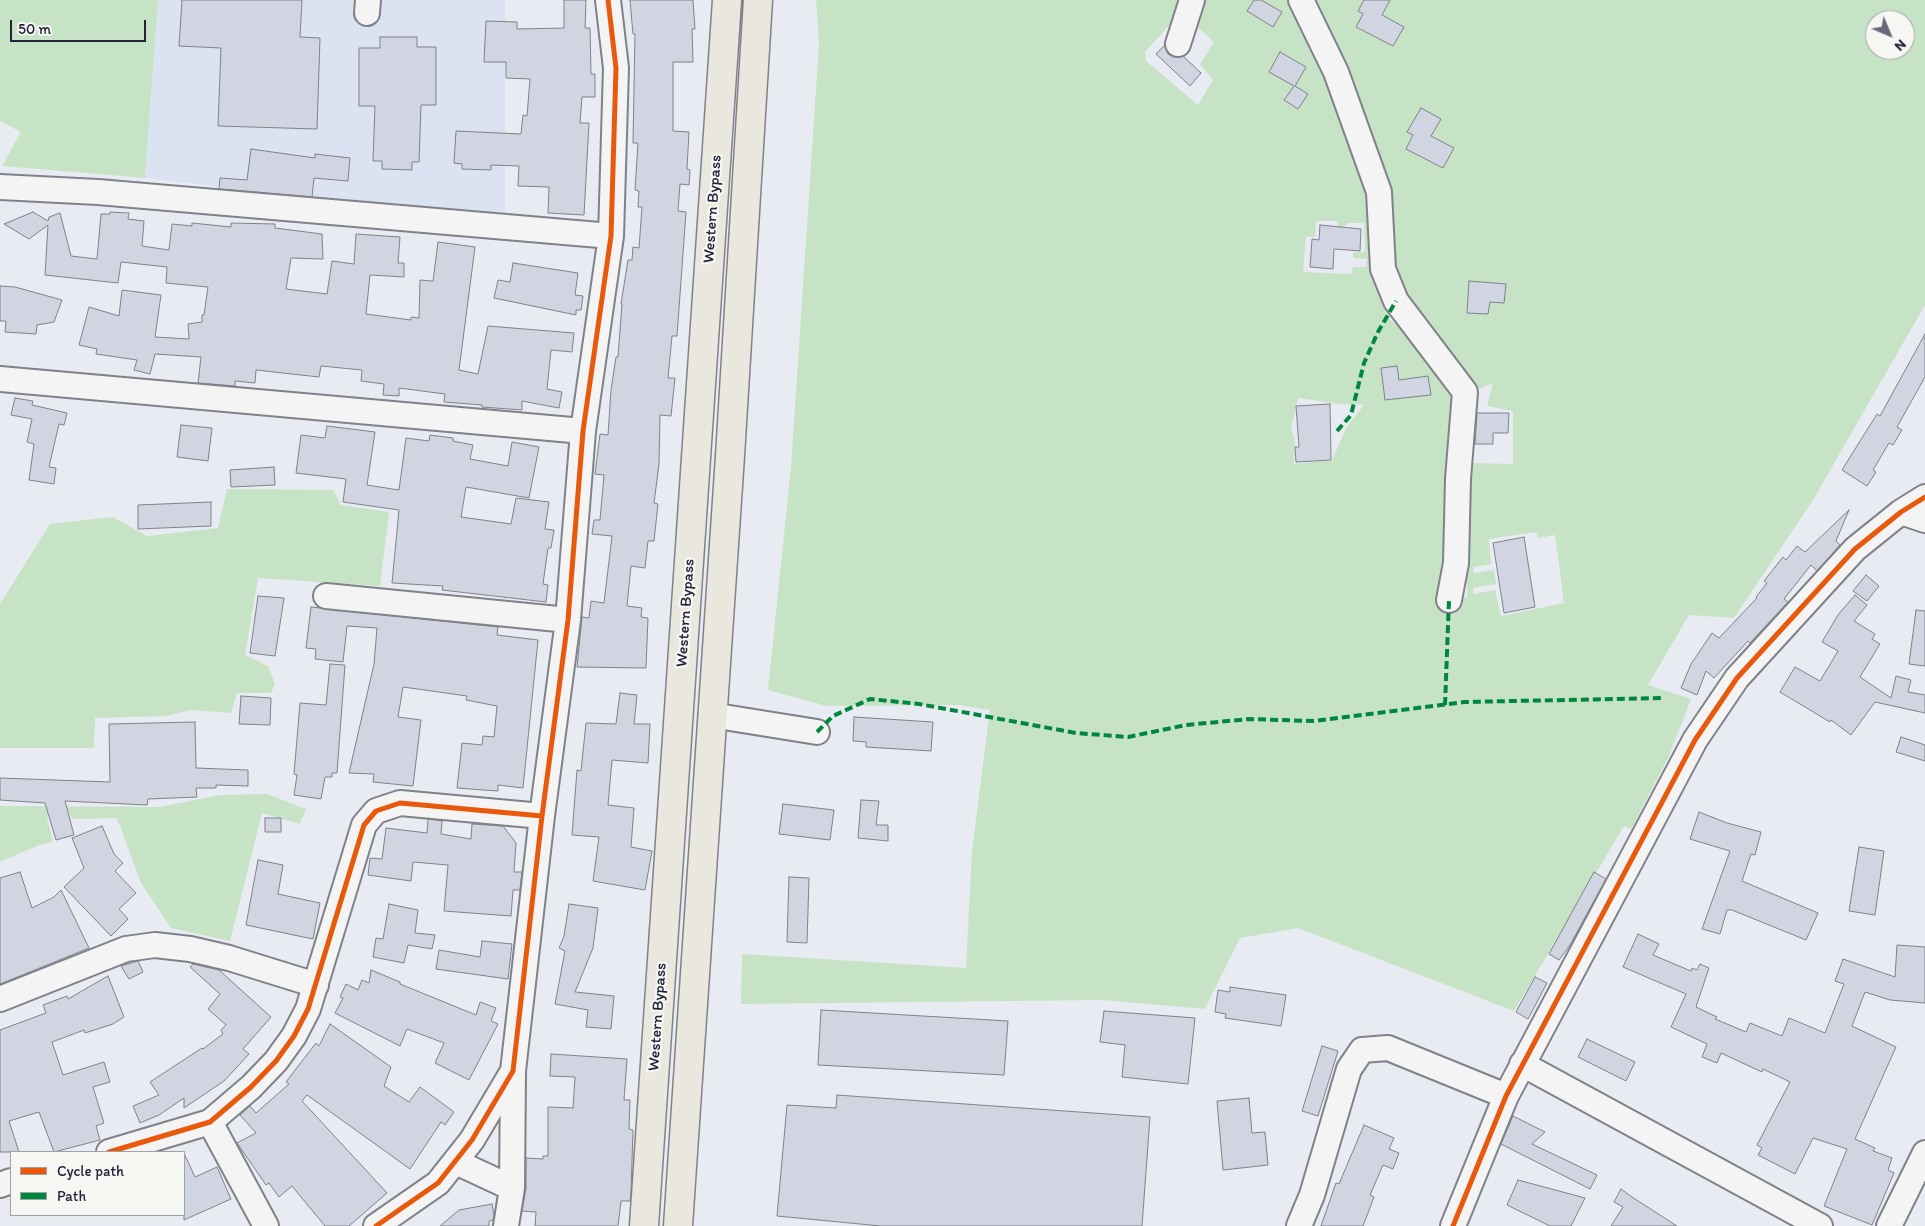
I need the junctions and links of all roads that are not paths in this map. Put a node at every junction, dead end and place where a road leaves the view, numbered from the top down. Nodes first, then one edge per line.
1 (608, 0) edge
2 (727, 0) edge
3 (758, 0) edge
4 (1192, 0) edge
5 (1301, 0) edge
6 (1178, 44) dead end
7 (0, 186) edge
8 (611, 236) junction
9 (0, 379) edge
10 (583, 431) junction
11 (1925, 497) edge
12 (1901, 512) junction
13 (1925, 520) edge
14 (326, 596) dead end
15 (1449, 600) dead end
16 (568, 620) junction
17 (712, 715) junction
18 (817, 732) dead end
19 (542, 816) junction
20 (316, 985) junction
21 (0, 999) edge
22 (1522, 1064) junction
23 (514, 1071) junction
24 (1506, 1096) junction
25 (210, 1122) junction
26 (112, 1151) edge
27 (1925, 1153) edge
28 (456, 1162) junction
29 (512, 1188) junction
30 (266, 1226) edge
31 (376, 1226) edge
32 (506, 1226) edge
33 (644, 1226) edge
34 (678, 1226) edge
35 (1299, 1226) edge
36 (1453, 1226) edge
37 (1820, 1226) edge
38 (1888, 1226) edge

1 - 8 street
2 - 33 highway, Western Bypass
3 - 17 highway, Western Bypass
4 - 6 street
5 - 15 street
7 - 8 street
8 - 10 street
9 - 10 street
10 - 16 street
11 - 12 street
12 - 13 street
12 - 22 street
14 - 16 street
16 - 19 street
17 - 18 street
17 - 34 highway, Western Bypass
19 - 20 street
19 - 23 street
20 - 21 street
20 - 25 street
22 - 24 street
22 - 37 street
23 - 28 street
23 - 29 street
24 - 35 street
24 - 36 street
25 - 26 street
25 - 30 street
27 - 38 street
28 - 29 street
28 - 31 street
29 - 32 street

